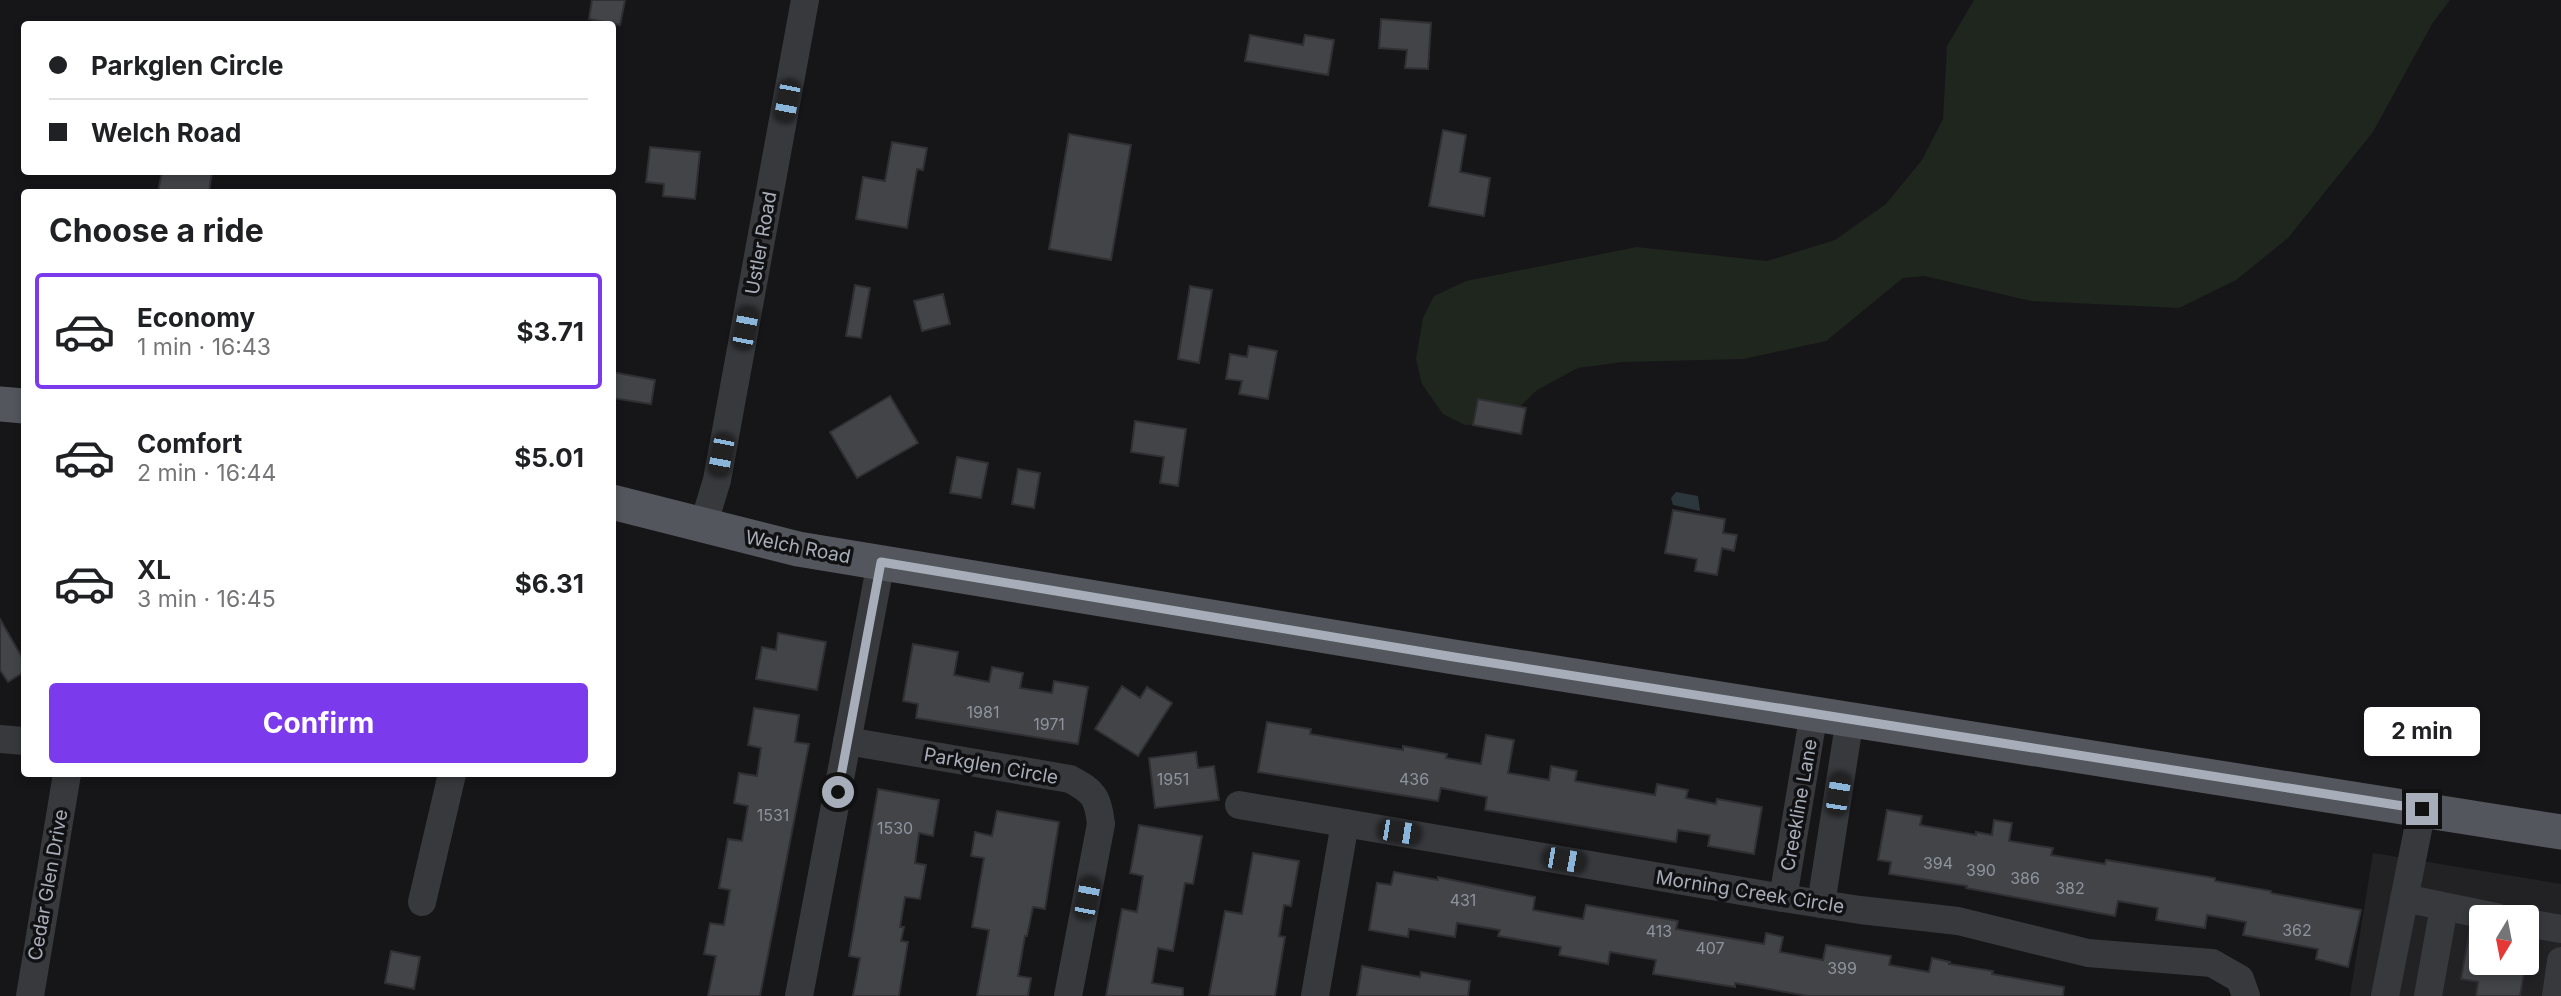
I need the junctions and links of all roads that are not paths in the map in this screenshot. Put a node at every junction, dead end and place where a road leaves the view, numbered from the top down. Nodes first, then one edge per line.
1 (806, 0) edge
2 (0, 404) edge
3 (21, 406) edge
4 (616, 503) edge
5 (703, 526) junction
6 (881, 562) junction
7 (1814, 712) junction
8 (1850, 718) junction
9 (0, 739) edge
10 (21, 741) edge
11 (847, 741) junction
12 (66, 777) edge
13 (451, 777) edge
14 (1239, 805) dead end
15 (2422, 809) junction
16 (1345, 823) junction
17 (2561, 832) edge
18 (1783, 898) junction
19 (2404, 898) junction
20 (422, 902) dead end
21 (1821, 904) junction
22 (2444, 907) junction
23 (2469, 912) edge
24 (2539, 925) edge
25 (2561, 929) edge
26 (2561, 961) edge
27 (30, 996) edge
28 (799, 996) edge
29 (1068, 996) edge
30 (1315, 996) edge
31 (2246, 996) edge
32 (2385, 996) edge
33 (2428, 996) edge
34 (2556, 996) edge

1 - 5 street, Ustler Road
2 - 3 main road
4 - 5 main road, Welch Road
5 - 6 main road, Welch Road
6 - 7 main road, Welch Road
6 - 11 street
7 - 8 main road, Welch Road
7 - 18 street, Creekline Lane
8 - 15 main road, Welch Road
8 - 21 street, Creekline Lane
9 - 10 street
11 - 28 street
11 - 29 street, Parkglen Circle
12 - 27 street, Cedar Glen Drive
13 - 20 street
14 - 16 street, Morning Creek Circle
15 - 17 main road, Welch Road
15 - 19 street
16 - 18 street, Morning Creek Circle
16 - 30 street
18 - 21 street, Morning Creek Circle
19 - 22 street
19 - 32 street
21 - 31 street, Morning Creek Circle
22 - 23 street
22 - 33 street
24 - 25 street
26 - 34 street

